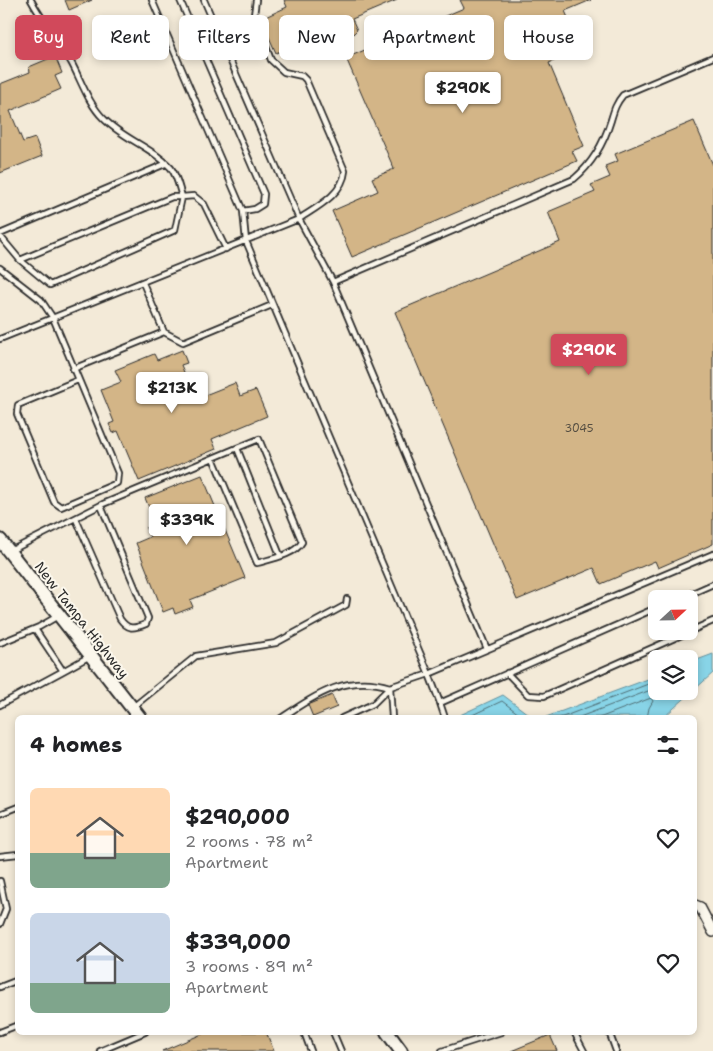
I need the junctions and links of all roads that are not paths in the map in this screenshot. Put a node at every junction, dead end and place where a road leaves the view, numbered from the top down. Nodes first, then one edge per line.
1 (31, 0) edge
2 (152, 0) edge
3 (180, 0) edge
4 (204, 0) edge
5 (256, 0) edge
6 (713, 57) edge
7 (165, 164) junction
8 (182, 197) junction
9 (243, 211) junction
10 (299, 219) junction
11 (0, 235) edge
12 (246, 241) junction
13 (226, 249) junction
14 (20, 260) junction
15 (0, 268) edge
16 (333, 282) junction
17 (143, 283) junction
18 (272, 305) junction
19 (53, 318) junction
20 (164, 332) junction
21 (0, 339) edge
22 (74, 369) junction
23 (78, 380) junction
24 (237, 448) junction
25 (213, 458) junction
26 (101, 506) junction
27 (76, 519) junction
28 (0, 540) edge
29 (9, 551) junction
30 (713, 554) edge
31 (280, 555) junction
32 (713, 584) edge
33 (698, 591) edge
34 (347, 599) dead end
35 (648, 611) edge
36 (59, 615) junction
37 (713, 621) edge
38 (35, 629) junction
39 (0, 643) edge
40 (488, 649) junction
41 (91, 655) junction
42 (63, 671) junction
43 (507, 673) junction
44 (428, 674) junction
45 (390, 687) junction
46 (440, 703) junction
47 (0, 705) edge
48 (136, 713) edge
49 (286, 715) edge
50 (349, 715) edge
51 (392, 715) edge
52 (444, 715) edge
53 (15, 808) edge
54 (0, 814) edge
55 (15, 854) edge
56 (0, 856) edge
57 (0, 881) edge
58 (697, 906) edge
59 (0, 924) edge
60 (713, 932) edge
61 (15, 981) edge
62 (0, 987) edge
63 (15, 1026) edge
64 (0, 1032) edge
65 (138, 1035) edge
66 (305, 1035) edge
67 (334, 1035) edge
68 (389, 1035) edge
69 (492, 1035) edge
70 (576, 1035) edge
71 (609, 1035) edge
72 (100, 1051) edge
73 (311, 1051) edge
74 (340, 1051) edge
75 (401, 1051) edge
76 (442, 1051) edge
77 (584, 1051) edge
78 (616, 1051) edge

1 - 7 lane
2 - 9 lane
3 - 9 lane
4 - 10 lane
5 - 10 lane
6 - 16 lane
7 - 8 lane
7 - 11 lane
8 - 13 lane
8 - 14 lane
8 - 14 lane
9 - 12 lane
10 - 12 lane
10 - 16 lane
11 - 14 lane
12 - 13 lane
12 - 18 lane
13 - 17 lane
15 - 19 lane
16 - 40 lane
17 - 19 lane
17 - 20 lane
18 - 20 lane
18 - 44 lane
19 - 21 lane
19 - 22 lane
20 - 22 lane
22 - 23 lane
23 - 23 lane
24 - 25 lane
24 - 31 lane
24 - 31 lane
25 - 26 lane
25 - 31 lane
26 - 27 lane
26 - 27 lane
27 - 29 lane
28 - 29 main road, New Tampa Highway
29 - 36 main road, New Tampa Highway
30 - 40 lane
32 - 33 lane
34 - 48 lane
35 - 43 lane
36 - 38 lane
36 - 41 main road, New Tampa Highway
37 - 43 lane
38 - 39 lane
38 - 42 lane
40 - 44 lane
41 - 42 lane
41 - 48 main road, New Tampa Highway
42 - 47 lane
43 - 46 lane
44 - 45 lane
44 - 46 lane
45 - 49 lane
45 - 50 lane
45 - 51 lane
46 - 52 lane
53 - 54 lane
55 - 56 lane
57 - 59 lane
58 - 60 street
61 - 62 lane
63 - 64 lane
65 - 72 lane
66 - 73 lane
67 - 74 lane
68 - 75 main road
69 - 76 lane
70 - 77 lane
71 - 78 lane

